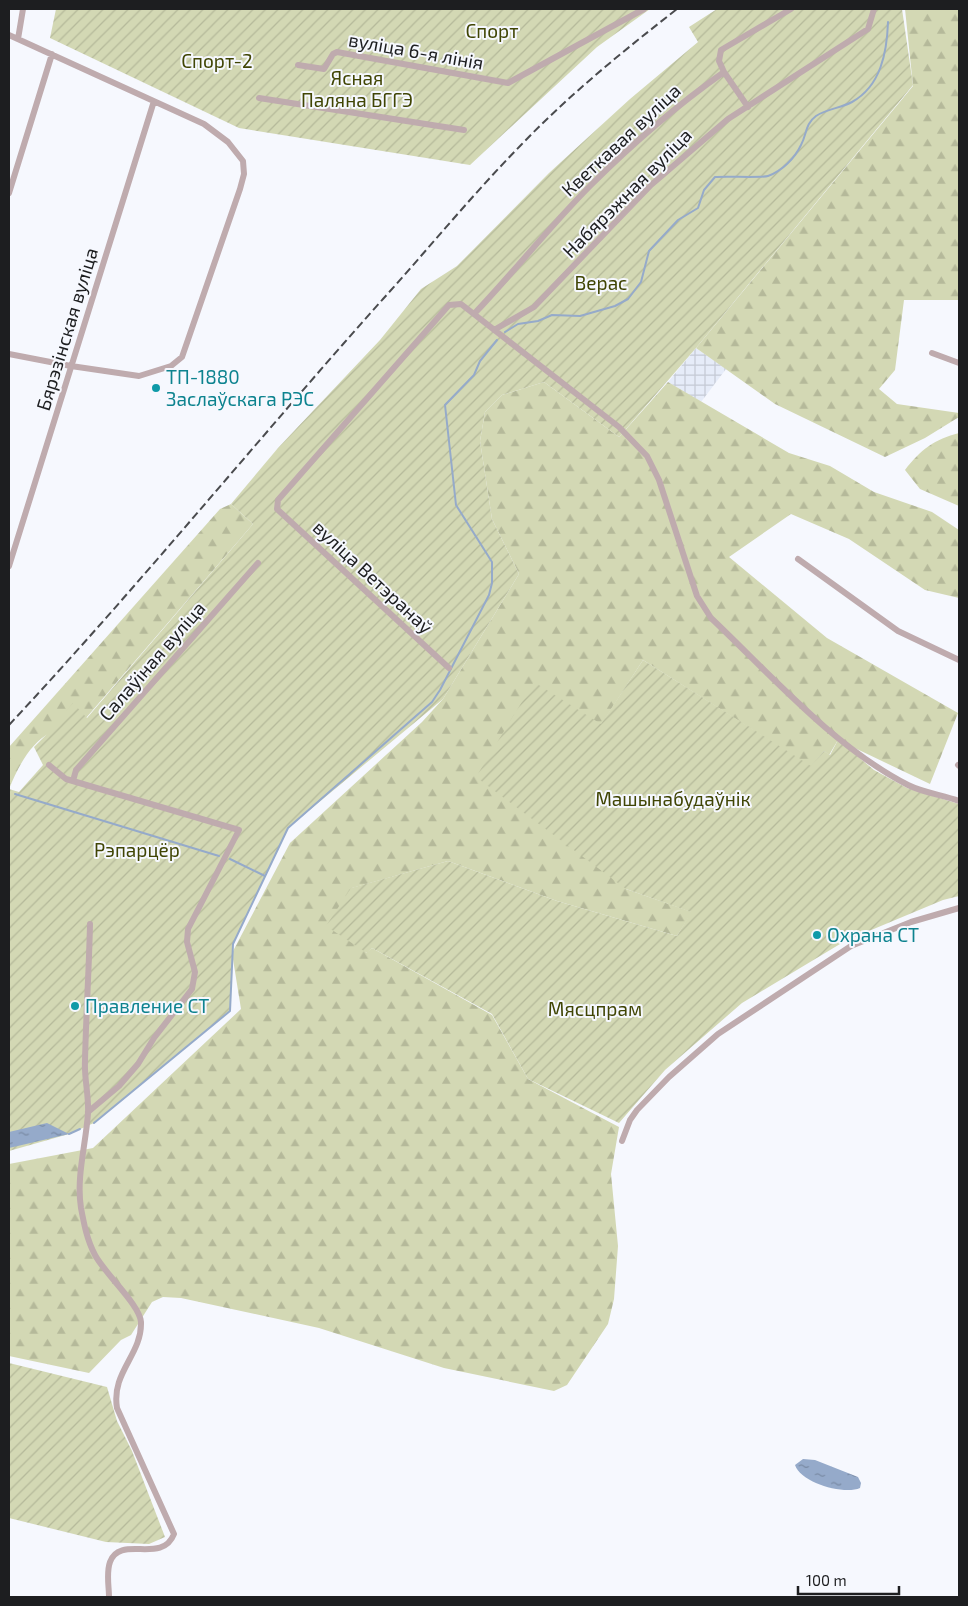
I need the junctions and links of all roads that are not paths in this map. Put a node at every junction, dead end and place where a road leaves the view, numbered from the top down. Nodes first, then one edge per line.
1 (23, 9) edge
2 (644, 9) edge
3 (791, 9) edge
4 (874, 9) edge
5 (9, 35) edge
6 (18, 39) junction
7 (52, 54) junction
8 (298, 65) dead end
9 (724, 72) junction
10 (259, 98) dead end
11 (154, 101) junction
12 (748, 107) junction
13 (464, 130) dead end
14 (9, 193) edge
15 (474, 314) junction
16 (494, 330) junction
17 (932, 353) dead end
18 (9, 354) edge
19 (959, 363) edge
20 (71, 366) junction
21 (798, 559) dead end
22 (258, 563) dead end
23 (9, 566) edge
24 (959, 660) edge
25 (449, 668) dead end
26 (49, 765) dead end
27 (73, 781) junction
28 (959, 801) edge
29 (959, 908) edge
30 (90, 924) dead end
31 (88, 1112) junction
32 (622, 1141) dead end
33 (109, 1597) edge

1 - 6 street
2 - 8 street, вуліца 6-я лінія
3 - 9 street
4 - 12 street, Набярэжная вуліца
5 - 6 street
6 - 7 street
7 - 11 street
7 - 14 street
9 - 12 street
9 - 15 street, Кветкавая вуліца
10 - 13 street
11 - 20 street, Бярэзінская вуліца
11 - 20 street
12 - 16 street, Набярэжная вуліца
15 - 16 street
15 - 25 street, вуліца Ветэранаў
16 - 28 street
17 - 19 street
18 - 20 street
20 - 23 street, Бярэзінская вуліца
21 - 24 street
22 - 27 street, Салаўіная вуліца
26 - 27 street
27 - 31 street
29 - 32 street
30 - 31 street
31 - 33 street

